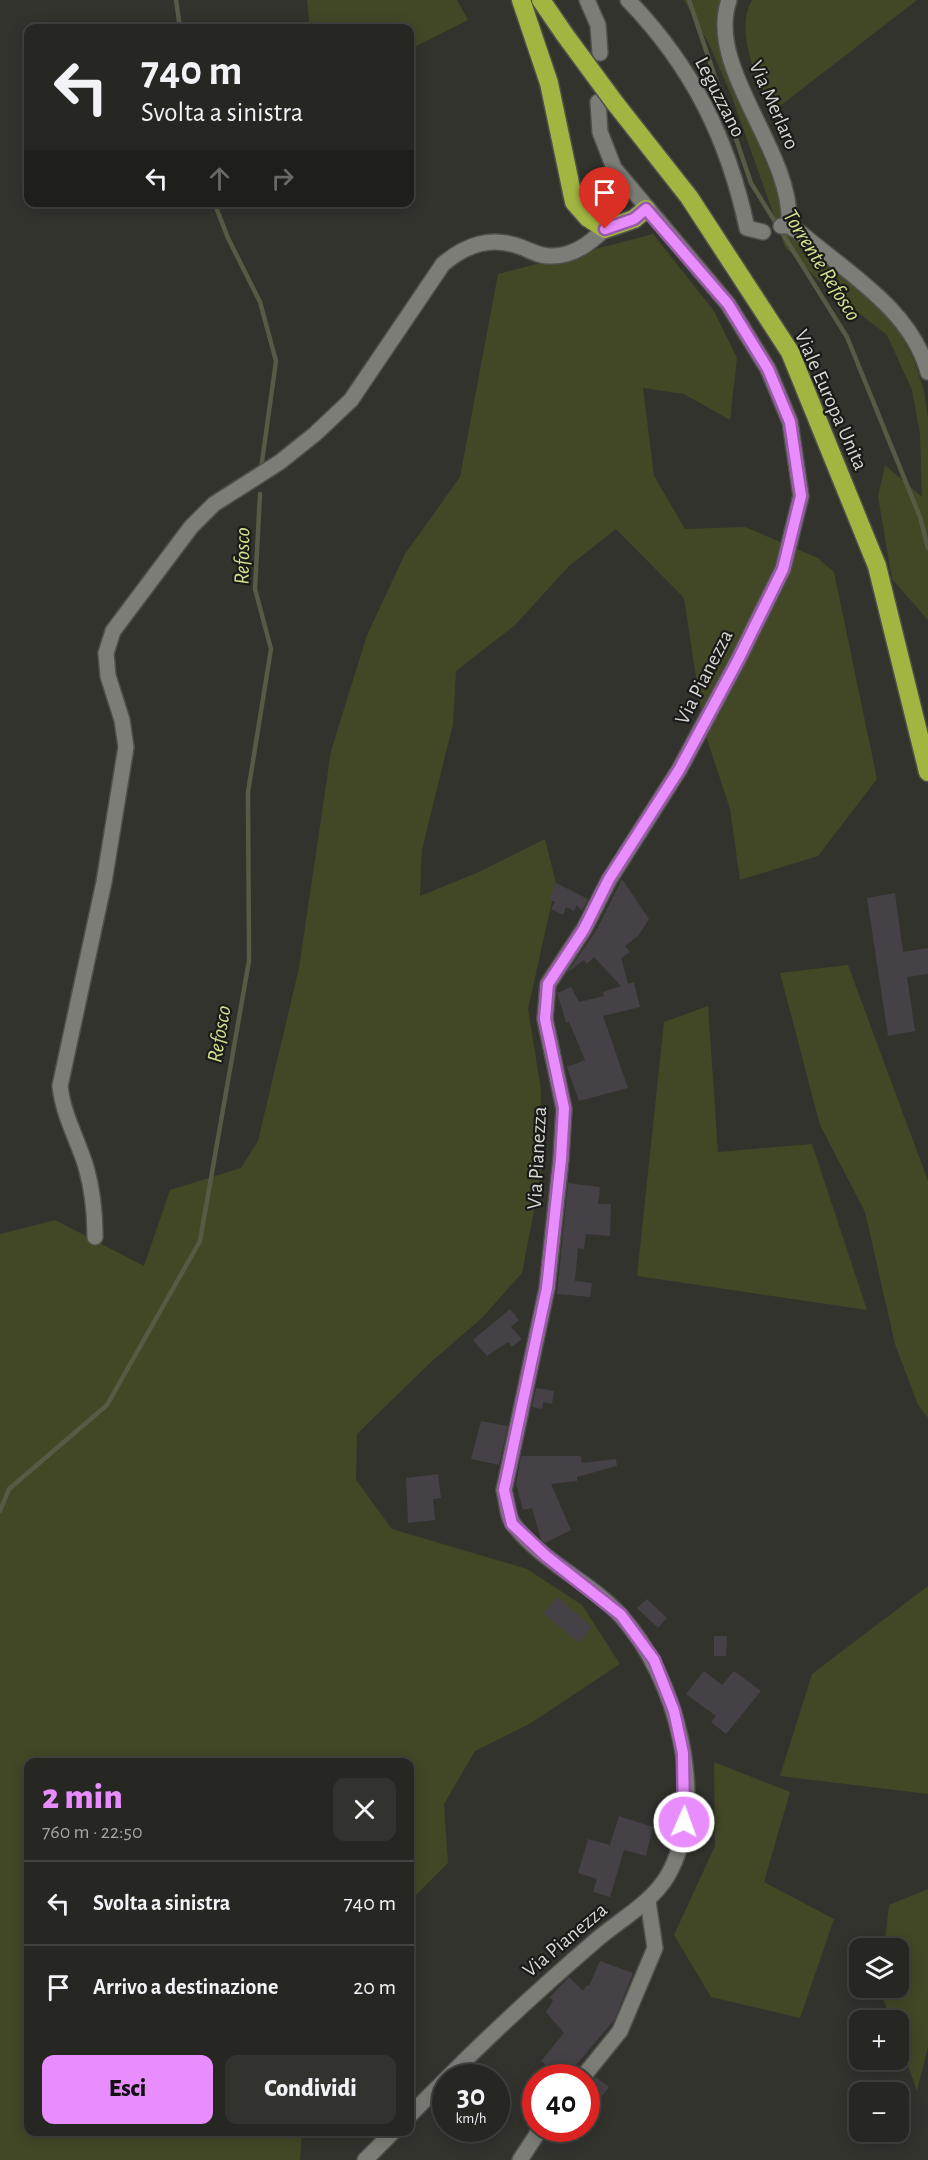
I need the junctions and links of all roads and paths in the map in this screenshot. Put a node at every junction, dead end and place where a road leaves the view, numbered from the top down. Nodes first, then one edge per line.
1 (521, 0) edge
2 (541, 0) edge
3 (587, 0) edge
4 (628, 0) edge
5 (729, 0) edge
6 (600, 53) dead end
7 (607, 102) junction
8 (646, 209) junction
9 (785, 226) junction
10 (605, 229) junction
11 (928, 372) edge
12 (928, 772) edge
13 (95, 1238) dead end
14 (648, 1901) junction
15 (460, 2064) edge
16 (593, 2064) edge
17 (432, 2092) edge
18 (414, 2111) edge
19 (389, 2136) edge
20 (532, 2142) edge
21 (365, 2160) edge
22 (520, 2160) edge

1 - 10 highway
2 - 7 highway, Viale Europa Unita, bridge
3 - 6 street
4 - 9 street, Leguzzano
5 - 9 street, Via Merlaro
7 - 8 street, Via Pianezza
7 - 12 highway, Viale Europa Unita
8 - 10 highway
8 - 14 street, Via Pianezza
9 - 11 street
10 - 13 street
14 - 15 street, Via Pianezza
14 - 16 street
17 - 18 street, Via Pianezza
19 - 21 street
20 - 22 street

